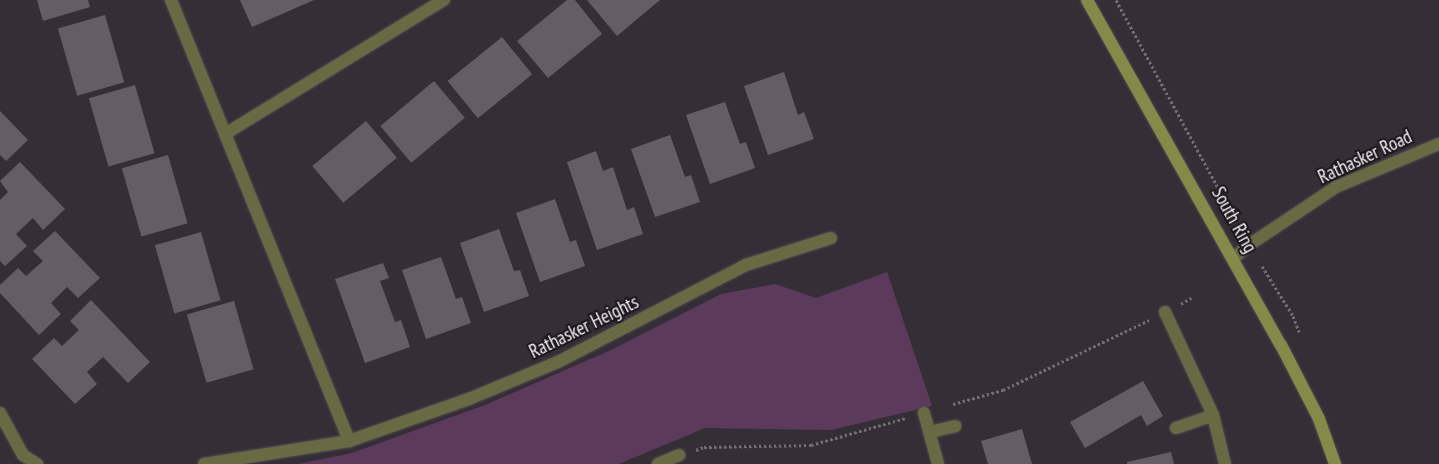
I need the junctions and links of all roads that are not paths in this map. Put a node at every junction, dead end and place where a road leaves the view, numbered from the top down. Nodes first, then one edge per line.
1 (171, 0) edge
2 (444, 0) edge
3 (1087, 0) edge
4 (225, 134) junction
5 (1439, 144) edge
6 (831, 238) dead end
7 (1234, 258) junction
8 (1164, 312) road end
9 (0, 413) edge
10 (924, 413) road end
11 (1213, 415) junction
12 (955, 426) dead end
13 (1176, 428) dead end
14 (930, 432) junction
15 (349, 441) junction
16 (679, 454) road end
17 (37, 464) edge
18 (204, 464) edge
19 (658, 464) edge
20 (938, 464) edge
21 (1225, 464) edge
22 (1335, 464) edge

1 - 4 street
2 - 4 street
3 - 7 main road, South Ring
4 - 15 street
5 - 7 street, Rathasker Road
6 - 15 street, Rathasker Heights
7 - 22 main road, South Ring
8 - 11 street
9 - 17 street
10 - 14 street
11 - 13 street
11 - 21 street
12 - 14 street
14 - 20 street
15 - 18 street, Rathasker Heights
16 - 19 street

